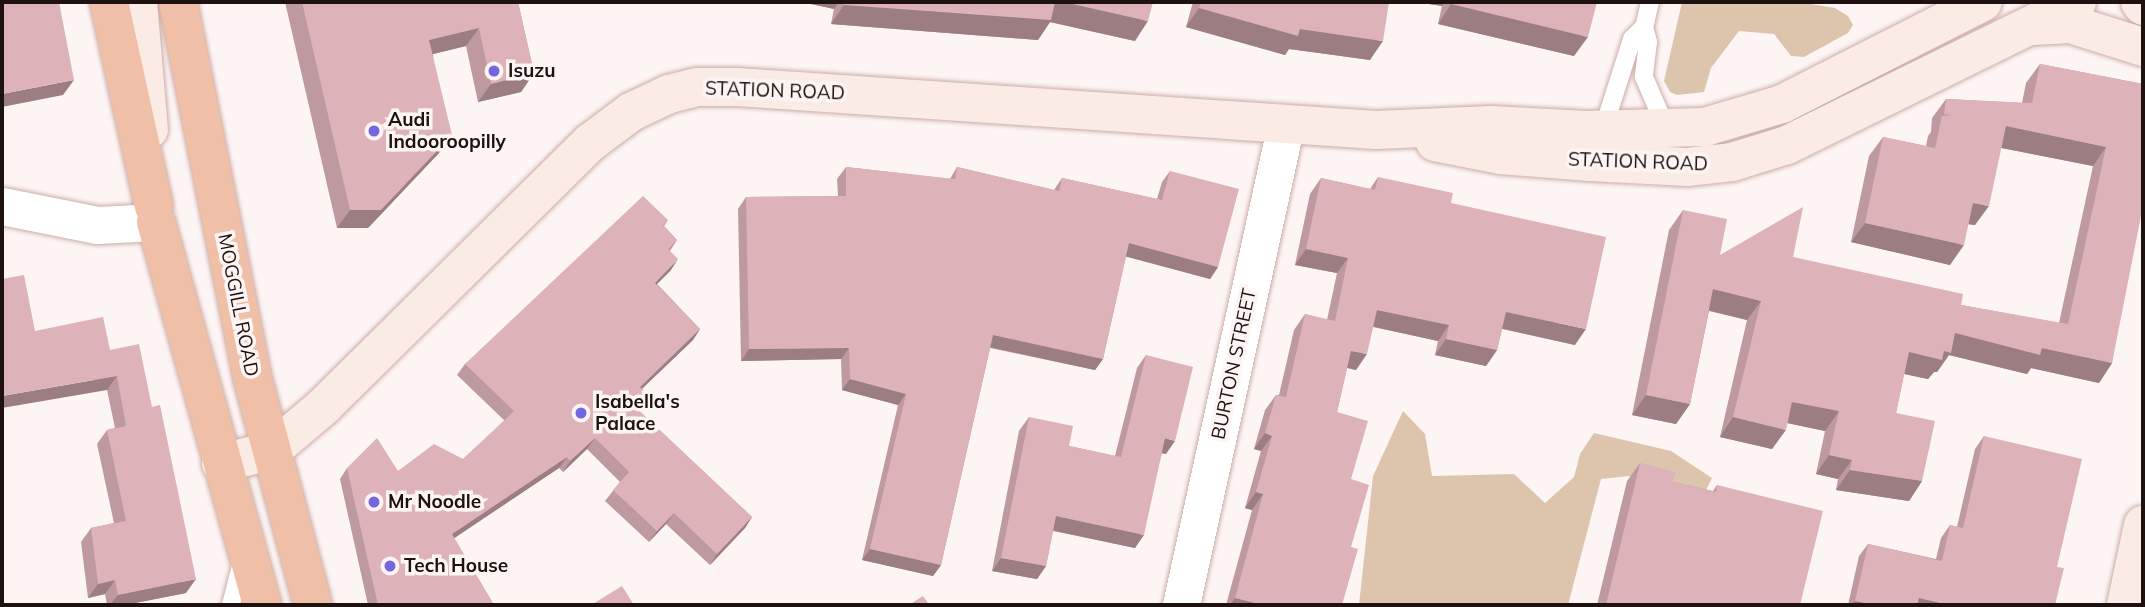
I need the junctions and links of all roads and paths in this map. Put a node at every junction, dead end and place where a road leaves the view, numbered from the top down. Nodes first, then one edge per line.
1 (109, 2) edge
2 (138, 2) edge
3 (177, 2) edge
4 (1650, 2) edge
5 (1983, 2) edge
6 (2077, 2) edge
7 (2140, 2) edge
8 (2143, 6) edge
9 (1913, 16) edge
10 (2027, 27) junction
11 (2143, 47) edge
12 (1635, 59) junction
13 (1907, 82) junction
14 (1286, 123) junction
15 (1666, 128) junction
16 (1597, 146) junction
17 (2, 206) edge
18 (155, 214) junction
19 (271, 451) junction
20 (221, 463) junction
21 (2143, 525) edge
22 (242, 534) junction
23 (231, 605) edge
24 (262, 605) edge
25 (313, 605) edge
26 (1181, 605) edge
27 (2126, 605) edge

1 - 18 highway
2 - 18 street
3 - 19 highway, MOGGILL ROAD
4 - 12 lane
5 - 9 street, STATION ROAD
6 - 10 street, STATION ROAD
7 - 8 street
9 - 13 street
9 - 15 street, STATION ROAD
10 - 11 street
10 - 13 street, STATION ROAD
12 - 15 lane
12 - 16 lane
13 - 16 street, STATION ROAD
14 - 16 street, STATION ROAD
14 - 19 street, STATION ROAD
14 - 26 street, BURTON STREET
15 - 16 street, STATION ROAD
17 - 18 street
18 - 20 highway
19 - 20 street
19 - 25 highway, MOGGILL ROAD
20 - 22 highway
21 - 27 street
22 - 23 lane
22 - 24 highway

